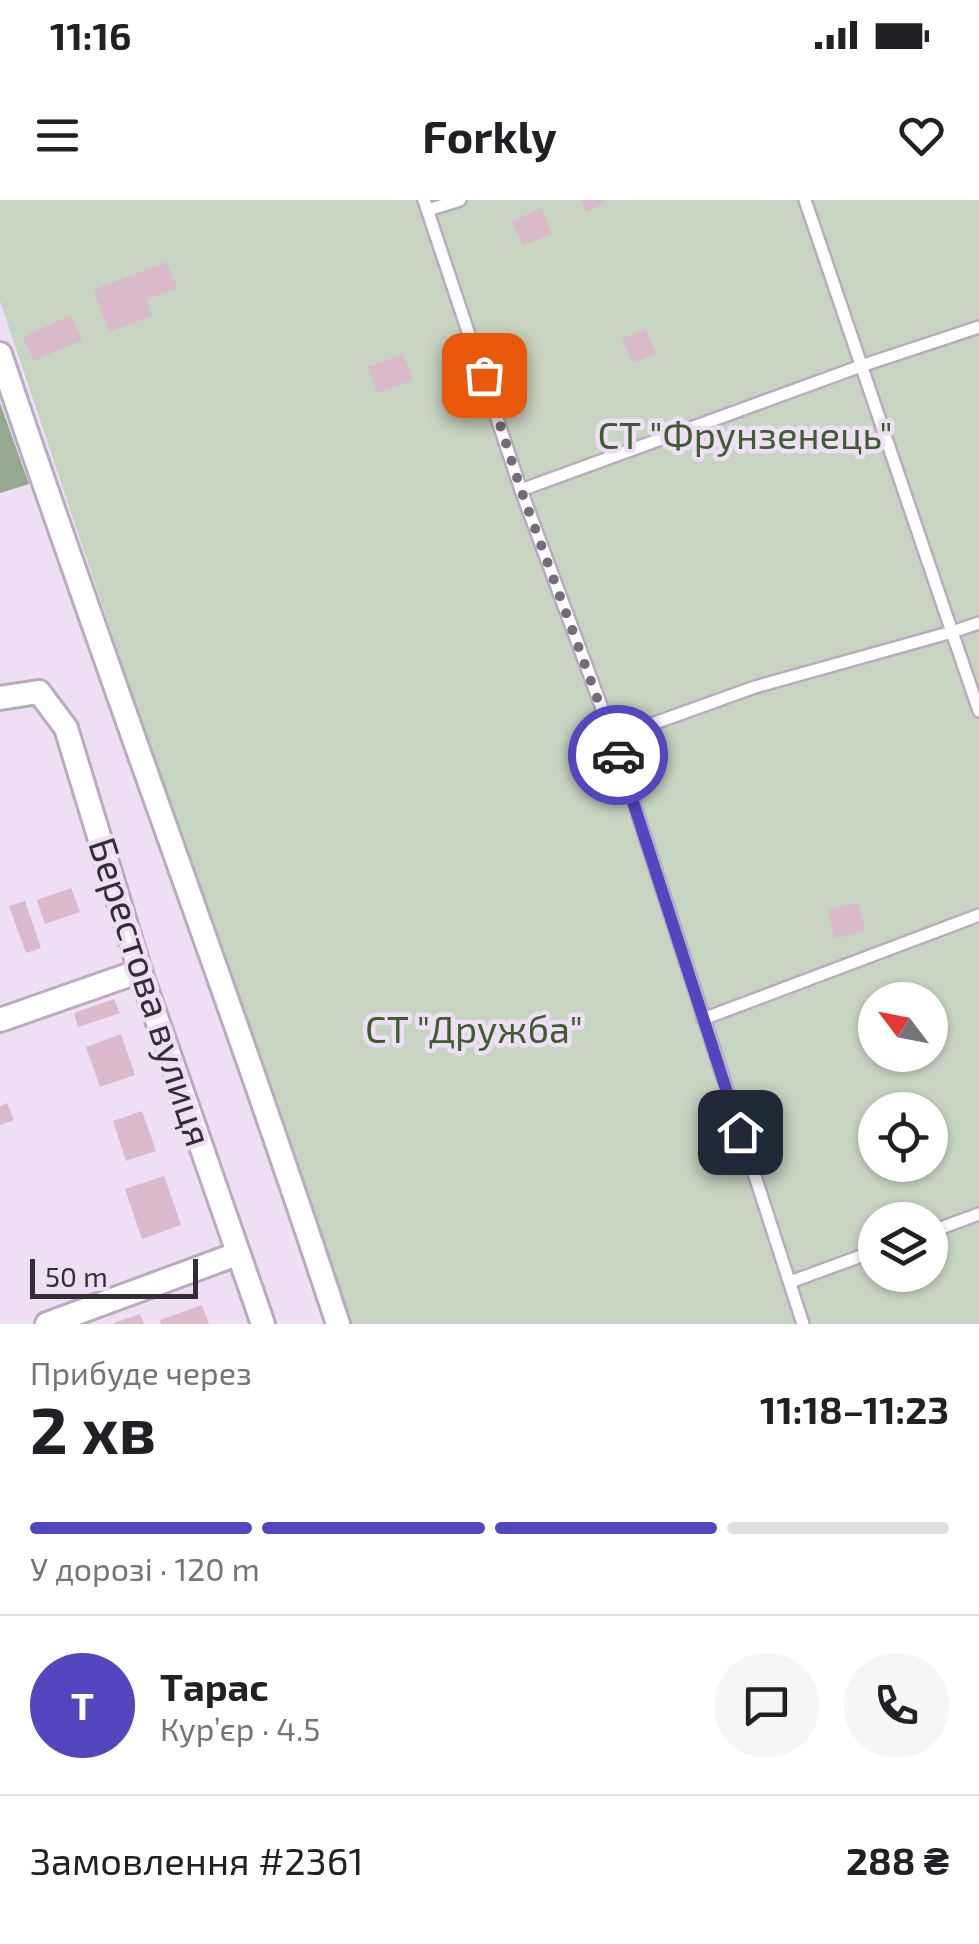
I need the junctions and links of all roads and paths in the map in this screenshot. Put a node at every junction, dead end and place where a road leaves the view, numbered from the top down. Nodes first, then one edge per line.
1 (460, 200) edge
2 (806, 200) edge
3 (426, 205) edge
4 (979, 328) edge
5 (0, 354) edge
6 (860, 366) junction
7 (521, 490) junction
8 (979, 623) edge
9 (952, 632) junction
10 (5, 696) edge
11 (979, 711) edge
12 (613, 738) junction
13 (979, 915) edge
14 (140, 971) junction
15 (703, 1019) junction
16 (0, 1020) edge
17 (979, 1214) edge
18 (948, 1225) edge
19 (237, 1254) junction
20 (858, 1257) edge
21 (790, 1282) junction
22 (47, 1324) edge
23 (263, 1324) edge
24 (338, 1324) edge
25 (804, 1324) edge

1 - 3 lane
2 - 6 lane
3 - 7 lane
4 - 6 lane
5 - 24 street
6 - 7 lane
6 - 9 lane
7 - 12 lane
8 - 9 lane
9 - 11 lane
9 - 12 lane
10 - 14 street, Берестова вулиця
12 - 15 lane
13 - 15 lane
14 - 16 street
14 - 19 street, Берестова вулиця
15 - 21 lane
17 - 18 lane
19 - 22 street
19 - 23 street, Берестова вулиця
20 - 21 lane
21 - 25 lane

